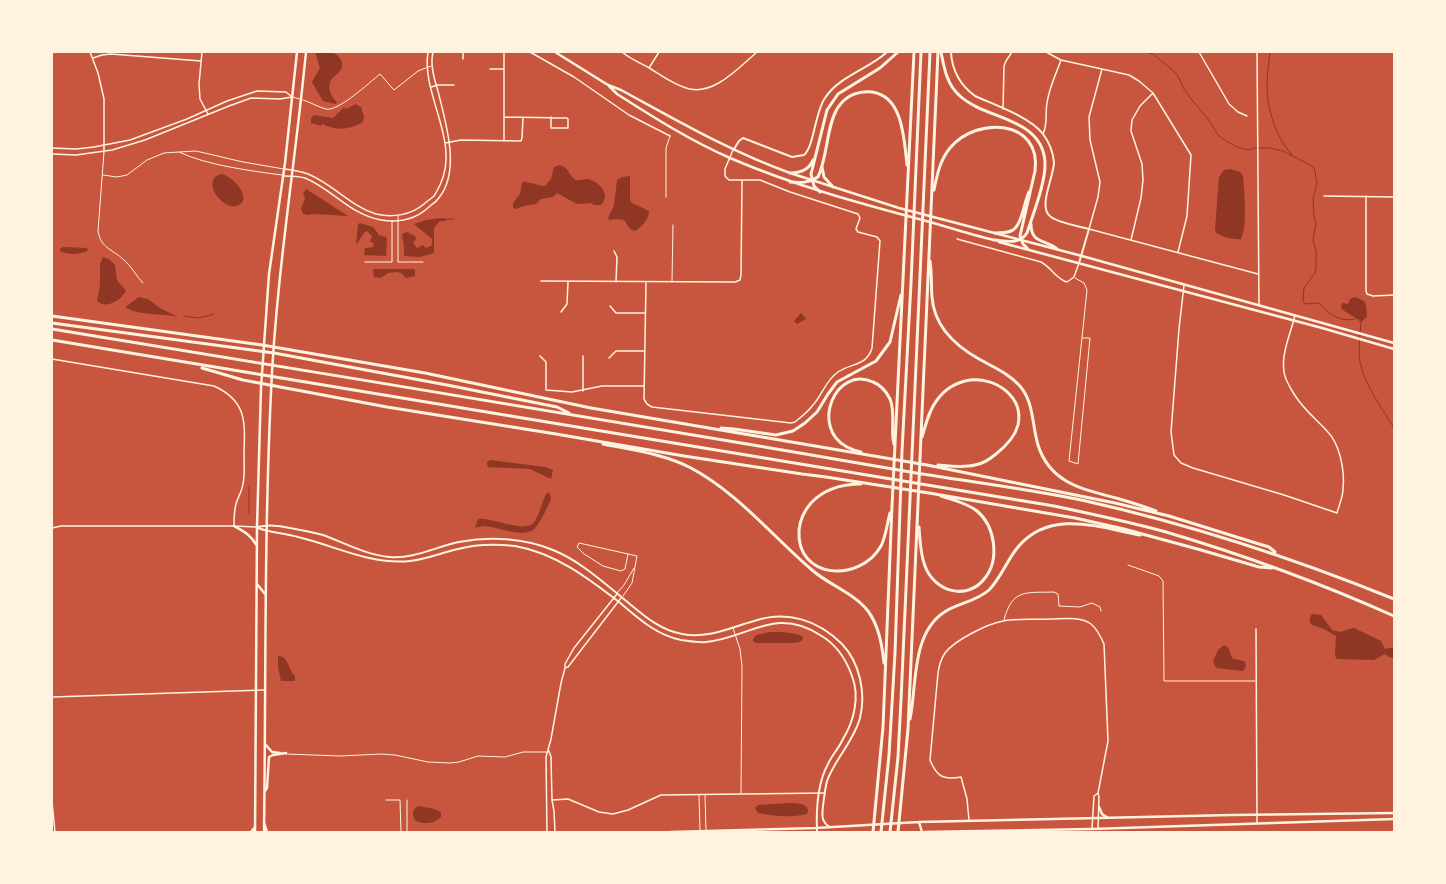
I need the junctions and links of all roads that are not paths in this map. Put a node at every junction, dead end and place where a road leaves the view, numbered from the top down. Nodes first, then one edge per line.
1 (90, 52) edge
2 (143, 52) edge
3 (202, 52) edge
4 (297, 52) edge
5 (306, 52) edge
6 (428, 52) edge
7 (434, 52) edge
8 (463, 52) edge
9 (504, 52) edge
10 (530, 52) edge
11 (554, 52) edge
12 (622, 52) edge
13 (659, 52) edge
14 (756, 52) edge
15 (887, 52) edge
16 (898, 52) edge
17 (914, 52) edge
18 (921, 52) edge
19 (930, 52) edge
20 (938, 52) edge
21 (941, 52) edge
22 (951, 52) edge
23 (1012, 52) edge
24 (1046, 52) edge
25 (1199, 52) edge
26 (1257, 52) edge
27 (143, 56) junction
28 (93, 58) junction
29 (463, 59) dead end
30 (1061, 60) junction
31 (201, 61) junction
32 (433, 66) junction
33 (427, 67) junction
34 (490, 68) dead end
35 (649, 68) junction
36 (504, 69) junction
37 (1102, 70) junction
38 (454, 85) dead end
39 (608, 85) junction
40 (436, 86) junction
41 (431, 87) junction
42 (1153, 93) junction
43 (292, 97) junction
44 (302, 100) junction
45 (1002, 109) junction
46 (206, 110) junction
47 (208, 114) junction
48 (1247, 116) dead end
49 (504, 117) junction
50 (523, 117) junction
51 (551, 117) junction
52 (1043, 134) junction
53 (670, 136) joint
54 (504, 141) junction
55 (450, 142) junction
56 (445, 143) junction
57 (104, 146) junction
58 (52, 148) edge
59 (734, 150) junction
60 (816, 151) junction
61 (104, 152) junction
62 (179, 152) junction
63 (52, 154) edge
64 (730, 158) junction
65 (822, 165) junction
66 (284, 169) junction
67 (294, 170) junction
68 (790, 174) junction
69 (102, 175) junction
70 (284, 176) junction
71 (293, 176) junction
72 (908, 176) junction
73 (812, 180) junction
74 (742, 181) junction
75 (790, 182) junction
76 (833, 187) junction
77 (1031, 187) junction
78 (820, 192) junction
79 (1324, 196) dead end
80 (1366, 196) junction
81 (666, 197) dead end
82 (1394, 197) edge
83 (932, 200) junction
84 (398, 216) junction
85 (398, 220) junction
86 (392, 221) junction
87 (1032, 221) junction
88 (673, 225) dead end
89 (1088, 229) junction
90 (995, 233) junction
91 (957, 239) dead end
92 (994, 240) junction
93 (1021, 240) junction
94 (1131, 240) junction
95 (1028, 249) junction
96 (1057, 249) junction
97 (614, 251) dead end
98 (1178, 252) junction
99 (929, 253) junction
100 (1082, 256) junction
101 (366, 262) dead end
102 (423, 262) dead end
103 (1079, 263) junction
104 (1258, 274) junction
105 (1074, 277) junction
106 (542, 281) dead end
107 (568, 281) junction
108 (616, 282) junction
109 (646, 282) junction
110 (672, 282) junction
111 (143, 283) dead end
112 (903, 284) junction
113 (1184, 284) junction
114 (1184, 291) junction
115 (1394, 296) edge
116 (1259, 305) junction
117 (610, 306) dead end
118 (561, 312) dead end
119 (645, 313) junction
120 (1295, 315) junction
121 (52, 316) edge
122 (1294, 321) junction
123 (52, 323) edge
124 (52, 329) edge
125 (1083, 338) junction
126 (52, 340) edge
127 (1394, 343) edge
128 (1394, 350) edge
129 (644, 351) junction
130 (263, 352) junction
131 (274, 354) junction
132 (540, 356) dead end
133 (584, 356) dead end
134 (609, 358) dead end
135 (52, 359) edge
136 (190, 364) junction
137 (644, 386) junction
138 (583, 391) junction
139 (573, 415) junction
140 (706, 428) junction
141 (556, 434) junction
142 (920, 440) junction
143 (895, 448) junction
144 (874, 456) junction
145 (927, 465) junction
146 (869, 484) junction
147 (929, 492) junction
148 (892, 506) junction
149 (918, 513) junction
150 (1169, 516) junction
151 (266, 524) junction
152 (234, 526) junction
153 (257, 527) junction
154 (52, 528) edge
155 (266, 531) junction
156 (1160, 539) junction
157 (257, 546) junction
158 (628, 554) junction
159 (1278, 554) junction
160 (635, 565) junction
161 (1128, 565) dead end
162 (1276, 568) junction
163 (257, 584) junction
164 (617, 593) junction
165 (266, 595) junction
166 (622, 597) junction
167 (613, 598) junction
168 (1394, 599) edge
169 (618, 602) junction
170 (1101, 611) dead end
171 (1394, 616) edge
172 (1003, 620) junction
173 (733, 628) junction
174 (1256, 629) dead end
175 (735, 634) junction
176 (565, 668) junction
177 (886, 674) junction
178 (1256, 681) junction
179 (265, 690) junction
180 (256, 691) junction
181 (52, 697) edge
182 (908, 729) junction
183 (264, 744) junction
184 (549, 752) junction
185 (286, 754) junction
186 (264, 793) junction
187 (1098, 793) junction
188 (741, 794) junction
189 (818, 794) junction
190 (825, 794) junction
191 (699, 795) junction
192 (705, 795) junction
193 (386, 800) dead end
194 (407, 800) dead end
195 (552, 800) junction
196 (52, 802) edge
197 (1098, 807) junction
198 (1394, 813) edge
199 (1257, 814) junction
200 (1092, 818) junction
201 (1098, 818) junction
202 (1108, 818) junction
203 (1394, 819) edge
204 (919, 822) junction
205 (969, 822) junction
206 (1257, 823) junction
207 (255, 827) junction
208 (816, 828) junction
209 (831, 828) junction
210 (1092, 829) junction
211 (1098, 829) junction
212 (55, 832) edge
213 (251, 832) edge
214 (255, 832) edge
215 (265, 832) edge
216 (401, 832) edge
217 (407, 832) edge
218 (547, 832) edge
219 (555, 832) edge
220 (671, 832) edge
221 (700, 832) edge
222 (706, 832) edge
223 (817, 832) edge
224 (873, 832) edge
225 (881, 832) edge
226 (890, 832) edge
227 (898, 832) edge
228 (923, 832) edge

1 - 28 street
2 - 27 street
3 - 31 street
4 - 43 main road
5 - 44 main road
6 - 33 street
7 - 32 street
8 - 29 street
9 - 36 street
10 - 53 street
11 - 39 main road
12 - 35 street
13 - 35 street
14 - 35 street
15 - 59 street
16 - 60 highway
17 - 72 highway
18 - 225 highway
19 - 226 highway
20 - 83 highway
21 - 87 highway
22 - 45 street
23 - 45 street
24 - 30 street
25 - 48 street
26 - 104 street
27 - 28 street
27 - 31 street
28 - 57 street
30 - 37 street
30 - 52 street
31 - 46 street
32 - 33 lane
32 - 40 street
33 - 41 street
33 - 44 lane
34 - 36 street
36 - 49 street
37 - 42 street
37 - 89 street
38 - 40 street
39 - 59 main road
39 - 64 main road
40 - 41 street
40 - 55 street
41 - 56 street
42 - 94 street
42 - 98 street
43 - 44 lane
43 - 46 street
43 - 47 street
43 - 66 main road
44 - 67 main road
45 - 52 street
46 - 47 street
46 - 57 street
47 - 61 street
49 - 50 street
49 - 54 street
50 - 51 street
50 - 54 street
51 - 51 street
52 - 89 street
53 - 81 lane
54 - 55 street
55 - 56 street
55 - 85 street
56 - 84 street
57 - 58 street
57 - 61 street
59 - 64 street
59 - 68 main road
60 - 68 highway
60 - 73 highway
61 - 63 street
61 - 69 lane
62 - 66 lane
62 - 69 lane
62 - 70 lane
64 - 74 street
64 - 75 main road
65 - 72 highway
65 - 73 highway
65 - 76 highway
66 - 67 street
66 - 70 main road
67 - 71 main road
67 - 84 street
68 - 73 main road
69 - 111 lane
70 - 71 street
70 - 130 main road
71 - 86 street
71 - 131 main road
72 - 112 highway
73 - 75 highway
73 - 76 main road
73 - 78 highway
74 - 110 street
74 - 137 street
75 - 78 main road
76 - 90 main road
77 - 83 highway
77 - 90 highway
77 - 93 highway
78 - 92 main road
79 - 80 street
80 - 82 street
80 - 115 street
83 - 99 highway
84 - 85 lane
85 - 86 street
85 - 102 lane
86 - 101 lane
87 - 93 highway
87 - 96 highway
88 - 110 lane
89 - 94 street
89 - 100 street
90 - 93 main road
91 - 105 street
92 - 93 highway
92 - 95 main road
93 - 95 highway
93 - 96 main road
94 - 98 street
95 - 103 main road
96 - 100 main road
97 - 108 street
98 - 104 street
99 - 142 highway
99 - 150 highway
100 - 103 street
100 - 113 main road
103 - 105 street
103 - 114 main road
104 - 116 street
105 - 125 lane
106 - 107 street
107 - 108 street
107 - 118 street
108 - 109 street
109 - 110 street
109 - 119 street
112 - 140 highway
112 - 143 highway
113 - 114 street
113 - 116 main road
114 - 122 main road
114 - 122 street
116 - 120 main road
117 - 119 street
119 - 129 street
120 - 122 street
120 - 127 main road
121 - 140 highway
122 - 128 main road
123 - 130 highway
124 - 139 highway
125 - 125 lane
126 - 136 highway
129 - 134 street
129 - 137 street
130 - 131 highway
130 - 153 main road
131 - 139 highway
131 - 151 main road
132 - 138 street
133 - 138 street
135 - 152 street
136 - 141 highway
136 - 162 highway
137 - 138 street
139 - 159 highway
140 - 144 highway
141 - 146 highway
141 - 177 highway
142 - 145 highway
142 - 149 highway
143 - 144 highway
143 - 148 highway
144 - 145 highway
145 - 150 highway
146 - 147 highway
146 - 148 highway
147 - 149 highway
147 - 156 highway
148 - 177 highway
149 - 182 highway
150 - 159 highway
151 - 153 street
151 - 155 main road
151 - 164 street
152 - 153 street
152 - 154 street
152 - 157 main road
153 - 155 street
153 - 157 main road
155 - 165 main road
155 - 167 street
156 - 162 highway
156 - 182 highway
157 - 163 main road
158 - 158 lane
158 - 160 lane
159 - 168 highway
160 - 164 lane
160 - 166 lane
161 - 178 lane
162 - 171 highway
163 - 165 main road
163 - 180 main road
164 - 166 street
164 - 167 street
165 - 179 main road
166 - 169 street
166 - 173 street
167 - 169 street
167 - 176 street
169 - 175 street
169 - 176 street
170 - 172 lane
172 - 187 street
172 - 205 street
173 - 175 lane
173 - 190 street
174 - 178 street
175 - 188 lane
175 - 189 street
176 - 184 street
177 - 224 highway
178 - 199 street
179 - 180 street
179 - 183 main road
180 - 181 street
180 - 207 main road
182 - 227 highway
183 - 185 main road
183 - 186 main road
184 - 185 lane
184 - 195 street
184 - 218 street
185 - 186 main road
186 - 215 main road
187 - 197 street
187 - 200 street
188 - 189 street
188 - 192 street
189 - 190 street
189 - 208 street
190 - 209 street
191 - 192 street
191 - 195 street
191 - 221 lane
192 - 222 lane
193 - 216 lane
194 - 217 lane
195 - 219 street
196 - 212 street
197 - 201 street
197 - 202 main road
198 - 199 main road
199 - 202 main road
199 - 206 street
200 - 201 main road
200 - 205 main road
200 - 210 street
201 - 202 main road
201 - 211 street
203 - 206 main road
204 - 205 main road
204 - 209 main road
204 - 228 main road
206 - 211 main road
207 - 213 main road
207 - 214 main road
208 - 209 main road
208 - 222 main road
208 - 223 street
210 - 211 main road
210 - 228 main road
220 - 221 main road
221 - 222 main road

